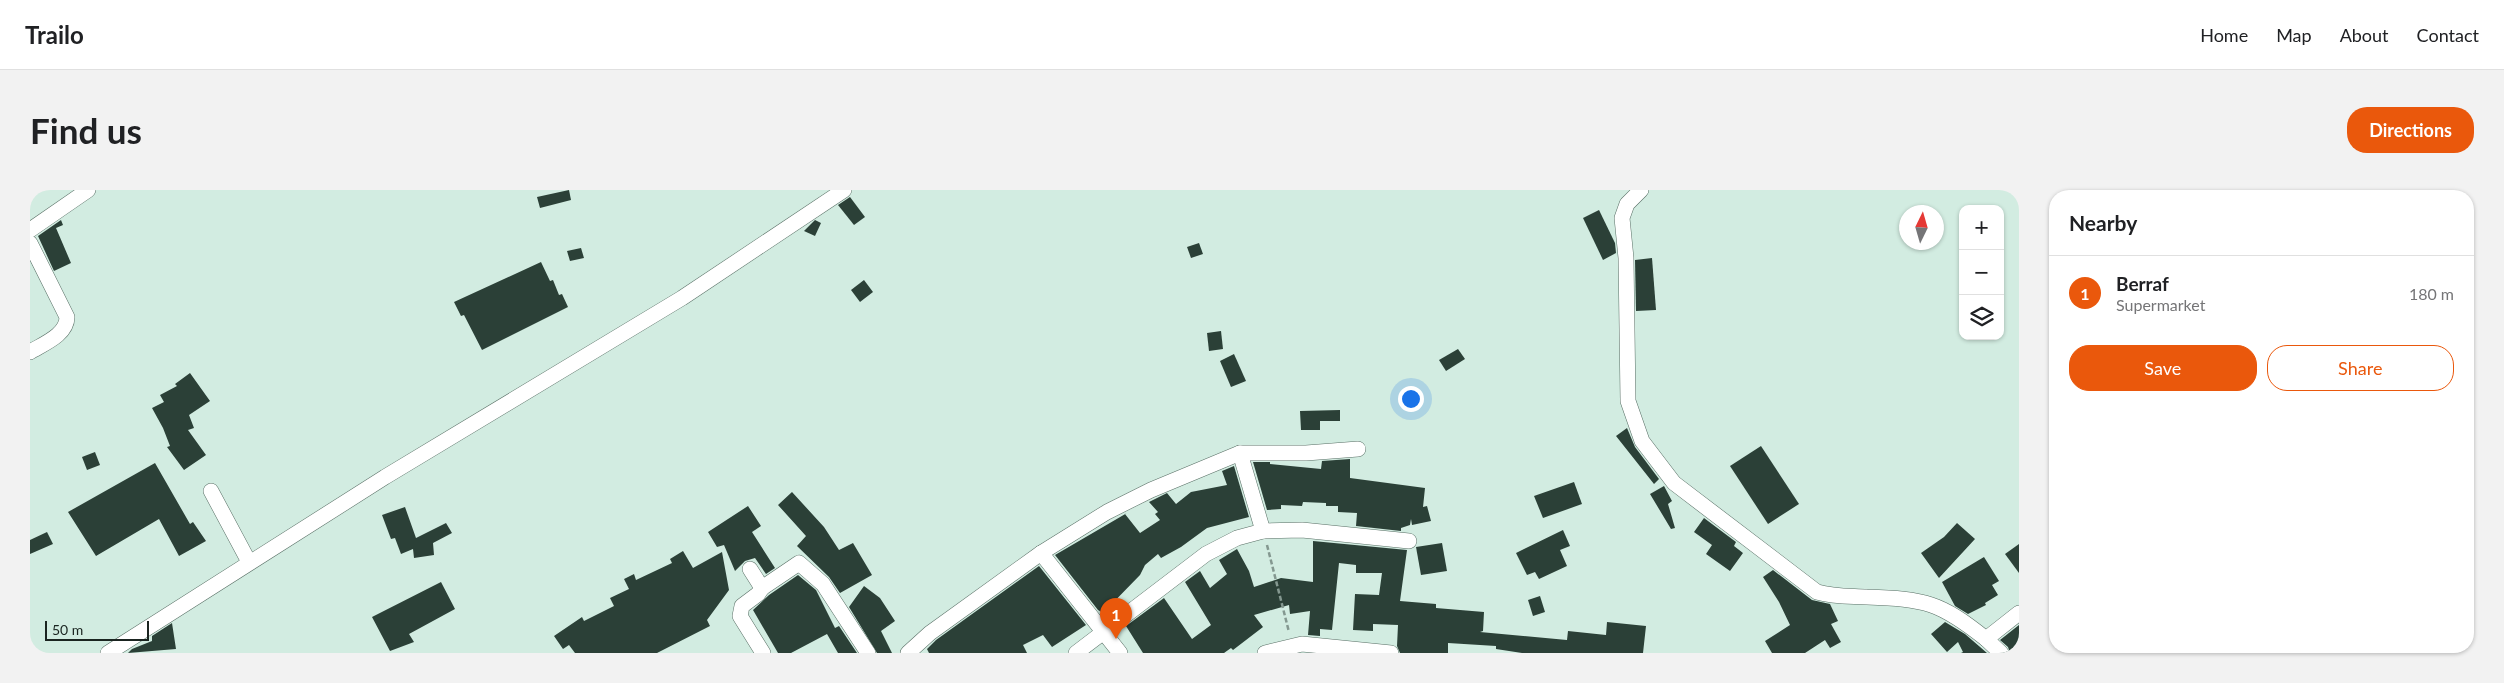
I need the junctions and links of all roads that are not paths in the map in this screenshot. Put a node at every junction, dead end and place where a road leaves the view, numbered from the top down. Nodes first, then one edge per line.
1 (88, 190) edge
2 (844, 190) edge
3 (1640, 190) edge
4 (30, 230) edge
5 (30, 243) edge
6 (30, 352) edge
7 (1358, 449) dead end
8 (1240, 453) junction
9 (211, 491) dead end
10 (1263, 532) junction
11 (1409, 541) dead end
12 (1041, 553) junction
13 (249, 562) junction
14 (750, 569) dead end
15 (762, 588) junction
16 (2019, 613) edge
17 (1103, 632) junction
18 (1986, 639) junction
19 (1370, 652) edge
20 (108, 653) edge
21 (763, 653) edge
22 (868, 653) edge
23 (908, 653) edge
24 (1076, 653) edge
25 (1120, 653) edge
26 (1265, 653) edge
27 (1391, 653) edge
28 (2001, 653) edge

1 - 4 street
2 - 13 street
3 - 18 street
5 - 6 street
7 - 8 street
8 - 10 street
8 - 12 street
9 - 13 street
10 - 11 street
10 - 17 street
12 - 17 street
12 - 23 street
13 - 20 street
14 - 15 street
15 - 21 street
15 - 22 street
16 - 18 street
17 - 24 street
17 - 25 street
18 - 28 street
19 - 26 street
19 - 27 street

